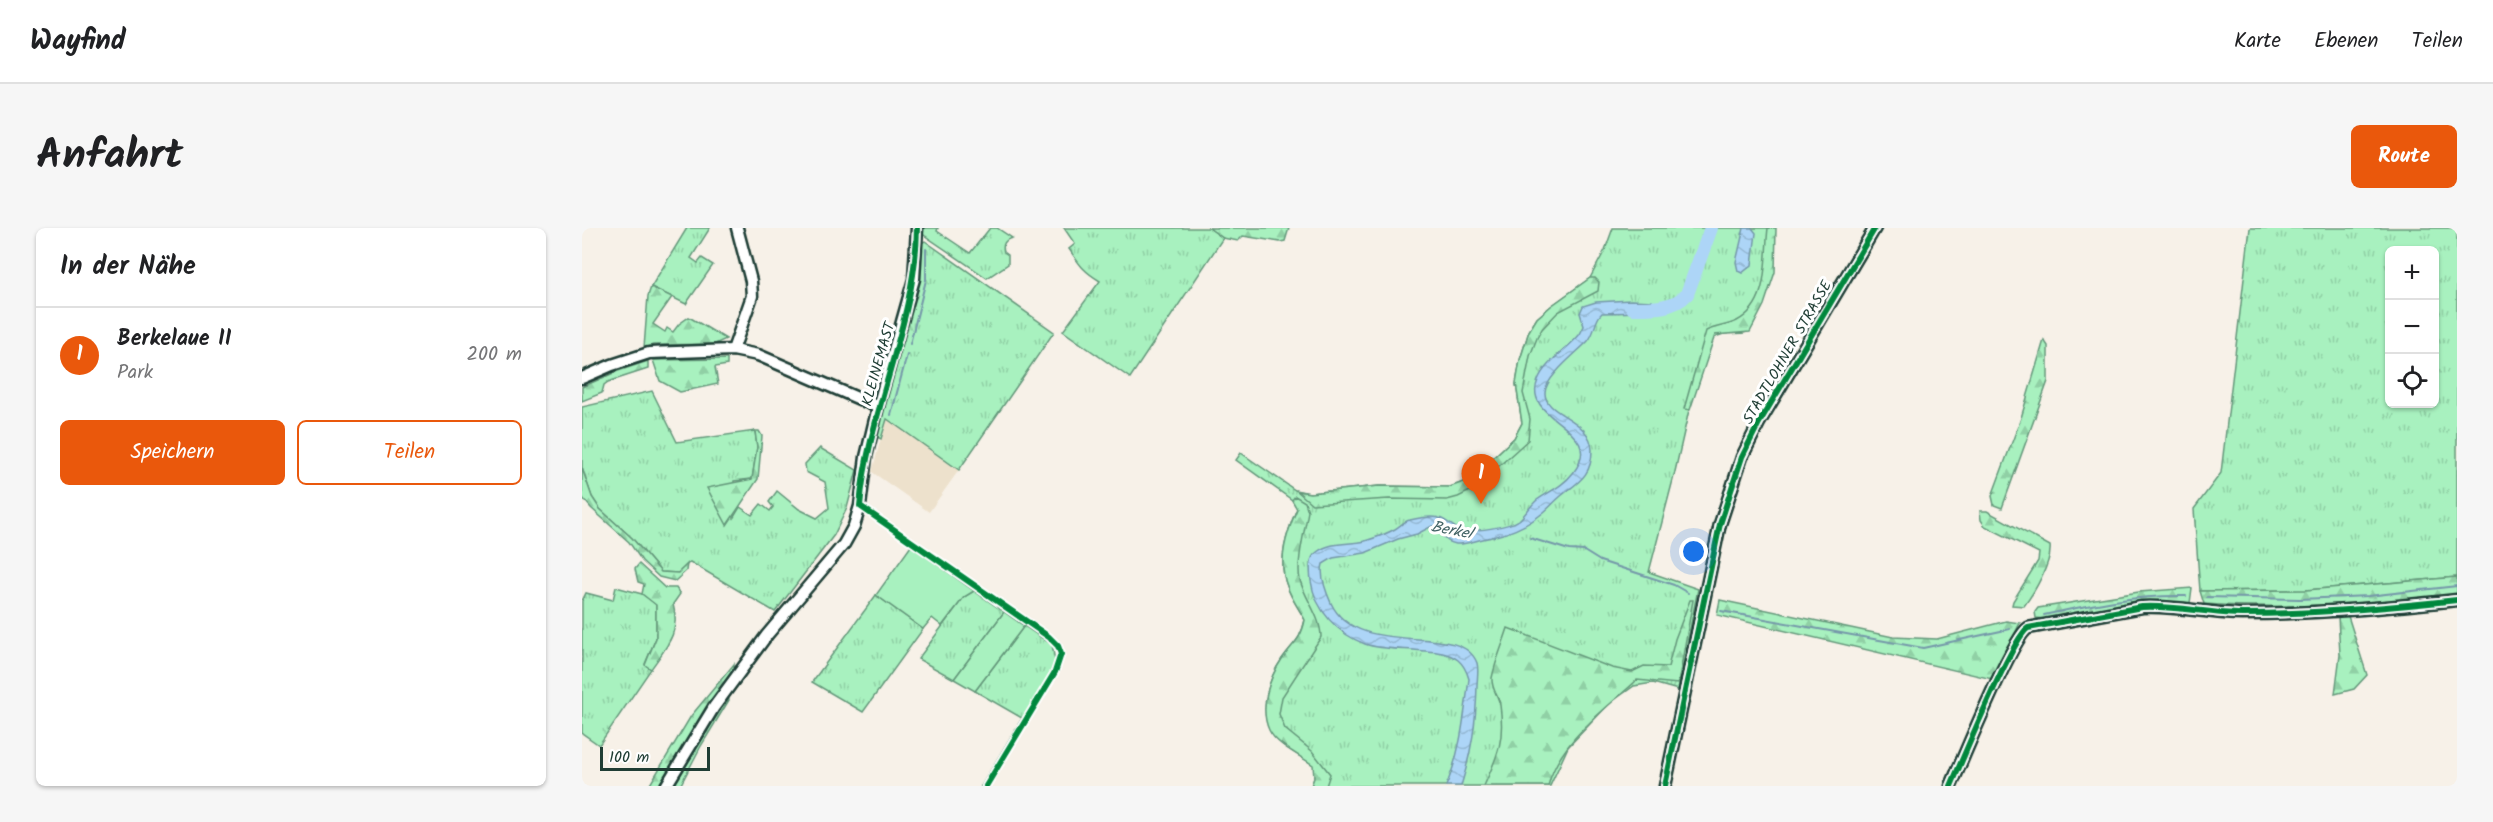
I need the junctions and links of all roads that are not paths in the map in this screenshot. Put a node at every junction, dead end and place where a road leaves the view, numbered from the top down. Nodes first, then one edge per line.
1 (737, 228) edge
2 (917, 228) edge
3 (1875, 228) edge
4 (733, 350) junction
5 (582, 378) edge
6 (878, 406) junction
7 (2457, 600) edge
8 (666, 786) edge
9 (1665, 786) edge
10 (1951, 786) edge

1 - 4 street
2 - 6 street, KLEINEMAST
3 - 9 street, STADTLOHNER STRASSE
4 - 5 street, KLEINEMAST
4 - 6 street, KLEINEMAST
6 - 8 street, KLEINEMAST
7 - 10 street

